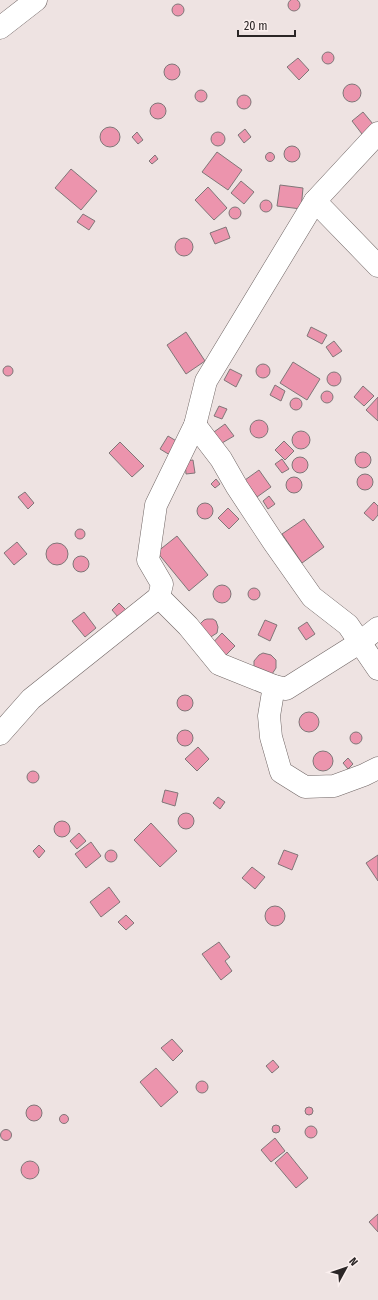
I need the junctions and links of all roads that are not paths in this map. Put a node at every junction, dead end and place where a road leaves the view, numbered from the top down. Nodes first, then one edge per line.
1 (36, 0) edge
2 (0, 28) edge
3 (378, 133) edge
4 (315, 201) junction
5 (378, 266) edge
6 (195, 425) junction
7 (159, 597) junction
8 (378, 628) edge
9 (360, 643) junction
10 (378, 669) edge
11 (274, 686) junction
12 (0, 734) edge
13 (378, 768) edge

1 - 2 street
3 - 4 street
4 - 5 street
4 - 6 street
6 - 7 street
6 - 9 street
7 - 11 street
7 - 12 street
8 - 9 street
9 - 10 street
9 - 11 street
11 - 13 street

